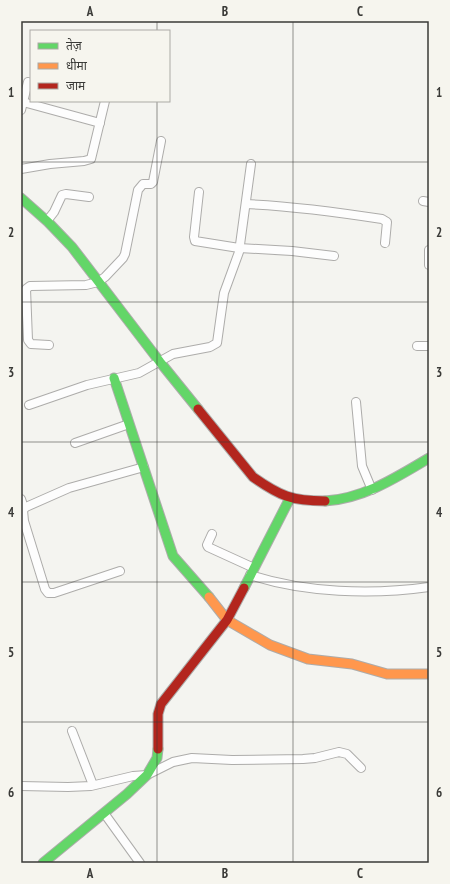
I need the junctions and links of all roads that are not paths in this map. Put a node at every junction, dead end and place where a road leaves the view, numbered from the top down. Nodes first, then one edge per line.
1 (27, 81) edge
2 (102, 102) edge
3 (22, 106) edge
4 (100, 123) junction
5 (161, 141) dead end
6 (251, 164) dead end
7 (21, 169) edge
8 (199, 192) dead end
9 (89, 197) dead end
10 (21, 198) edge
11 (246, 204) junction
12 (50, 216) junction
13 (385, 243) dead end
14 (239, 248) junction
15 (429, 250) edge
16 (334, 256) dead end
17 (429, 266) edge
18 (102, 280) junction
19 (49, 345) dead end
20 (418, 346) dead end
21 (429, 346) edge
22 (163, 359) junction
23 (114, 378) junction
24 (356, 402) dead end
25 (29, 406) dead end
26 (129, 424) junction
27 (75, 443) dead end
28 (429, 458) edge
29 (144, 467) junction
30 (369, 485) junction
31 (290, 498) junction
32 (21, 499) edge
33 (24, 508) junction
34 (22, 520) edge
35 (212, 534) dead end
36 (120, 572) dead end
37 (252, 572) junction
38 (429, 587) edge
39 (227, 620) junction
40 (429, 674) edge
41 (72, 731) dead end
42 (361, 768) dead end
43 (147, 775) junction
44 (93, 785) junction
45 (21, 786) edge
46 (104, 813) junction
47 (43, 863) edge
48 (140, 863) edge

1 - 3 street
2 - 4 street
3 - 4 street
4 - 7 street
5 - 18 street
6 - 11 street
8 - 14 street
9 - 12 street
10 - 12 street
11 - 13 street
11 - 14 street
12 - 18 street
14 - 16 street
14 - 22 street
15 - 17 street
18 - 19 street
18 - 22 street
20 - 21 street
22 - 23 street
22 - 31 street
23 - 25 street
23 - 26 street
24 - 30 street
26 - 27 street
26 - 29 street
28 - 30 street
29 - 33 street
29 - 39 street
30 - 31 street
31 - 37 street
32 - 33 street
33 - 34 street
34 - 36 street
35 - 37 street
37 - 38 street
37 - 39 street
39 - 40 street
39 - 43 street
41 - 44 street
42 - 43 street
43 - 44 street
43 - 46 street
44 - 45 street
46 - 47 street
46 - 48 street

